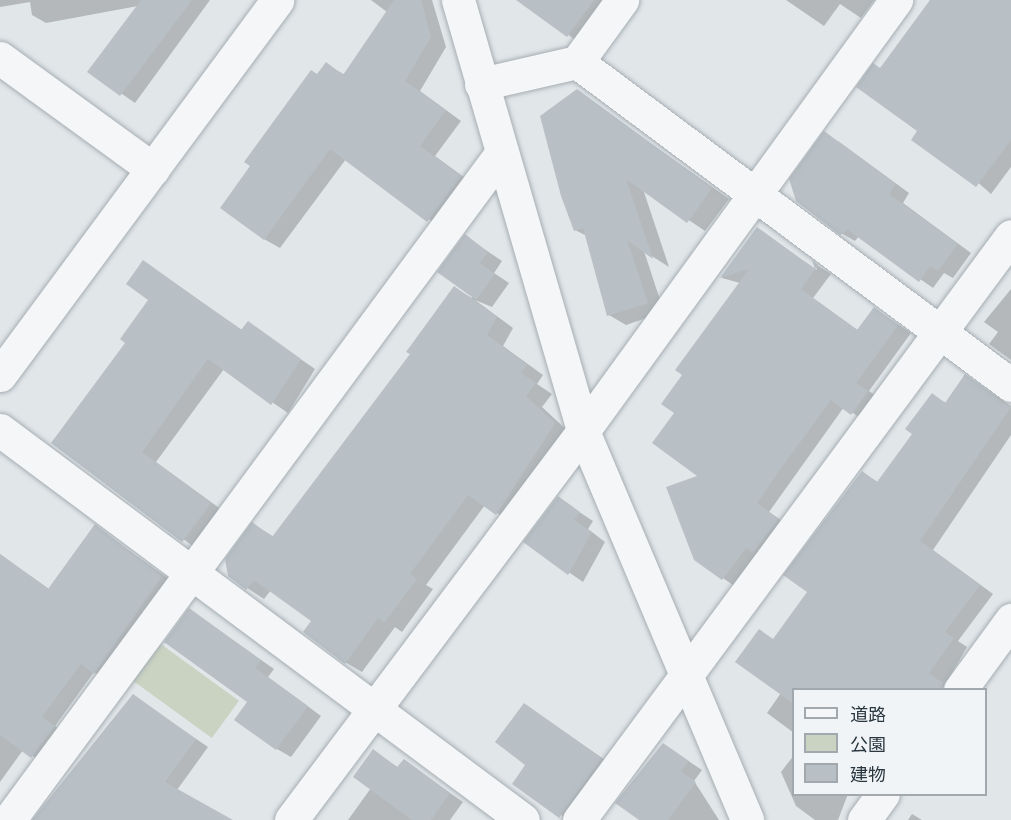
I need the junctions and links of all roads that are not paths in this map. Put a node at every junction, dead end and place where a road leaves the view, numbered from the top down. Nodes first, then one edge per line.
1 (277, 0) edge
2 (458, 0) edge
3 (622, 0) edge
4 (896, 0) edge
5 (0, 58) edge
6 (577, 62) junction
7 (481, 84) junction
8 (500, 155) junction
9 (153, 169) junction
10 (752, 193) junction
11 (1011, 236) edge
12 (940, 333) junction
13 (0, 375) edge
14 (1011, 385) edge
15 (0, 430) edge
16 (583, 431) junction
17 (191, 572) junction
18 (1011, 620) edge
19 (686, 675) junction
20 (961, 688) edge
21 (374, 709) junction
22 (882, 796) edge
23 (9, 820) edge
24 (291, 820) edge
25 (523, 820) edge
26 (579, 820) edge
27 (747, 820) edge
28 (864, 820) edge

1 - 9 street
2 - 7 street
3 - 6 street
4 - 10 street
5 - 9 street
6 - 7 street
6 - 10 street
7 - 8 street
8 - 16 street
8 - 17 street
9 - 13 street
10 - 12 street
10 - 16 street
11 - 12 street
12 - 14 street
12 - 19 street
15 - 17 street
16 - 19 street
16 - 21 street
17 - 21 street
17 - 23 street
18 - 20 street
19 - 26 street
19 - 27 street
21 - 24 street
21 - 25 street
22 - 28 street

